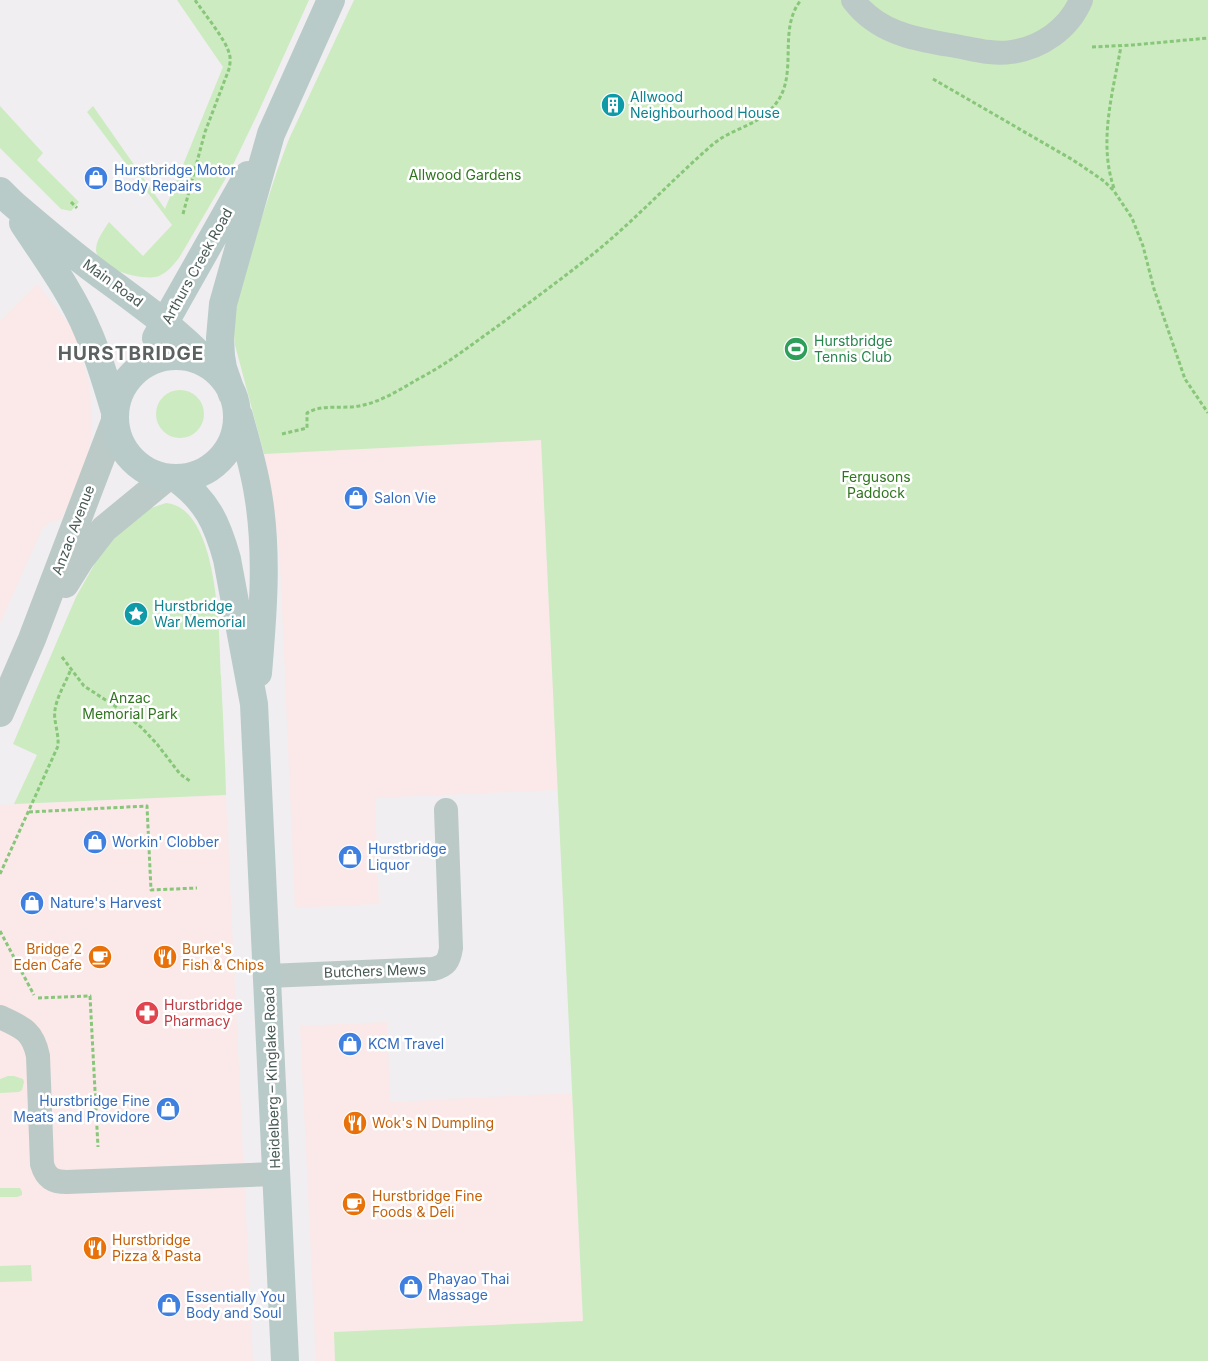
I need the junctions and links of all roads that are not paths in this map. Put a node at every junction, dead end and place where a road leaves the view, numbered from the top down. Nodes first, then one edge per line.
1 (331, 0) edge
2 (853, 0) edge
3 (1081, 0) edge
4 (271, 134) junction
5 (5, 197) edge
6 (199, 262) junction
7 (104, 277) junction
8 (165, 322) junction
9 (212, 368) junction
10 (137, 371) junction
11 (235, 402) junction
12 (115, 417) junction
13 (172, 478) junction
14 (32, 639) junction
15 (254, 704) junction
16 (0, 713) edge
17 (446, 810) dead end
18 (268, 976) junction
19 (0, 1017) edge
20 (276, 1174) junction
21 (285, 1361) edge

1 - 4 main road, Arthurs Creek Road
2 - 3 lane
4 - 6 main road, Arthurs Creek Road
4 - 11 main road, Arthurs Creek Road
5 - 7 main road, Main Road
5 - 12 main road, Main Road
6 - 7 main road
6 - 8 main road, Arthurs Creek Road
7 - 8 main road, Main Road
8 - 9 main road, Main Road
8 - 10 main road, Arthurs Creek Road
9 - 10 main road
9 - 11 main road
10 - 12 main road
11 - 13 main road
11 - 15 main road, Heidelberg – Kinglake Road
12 - 13 main road
12 - 14 street, Anzac Avenue
13 - 14 street, Anzac Avenue
13 - 15 main road, Heidelberg – Kinglake Road
14 - 16 street, Anzac Avenue
15 - 18 main road, Heidelberg – Kinglake Road
17 - 18 lane, Butchers Mews
18 - 20 main road, Heidelberg – Kinglake Road
19 - 20 lane
20 - 21 main road, Heidelberg – Kinglake Road

